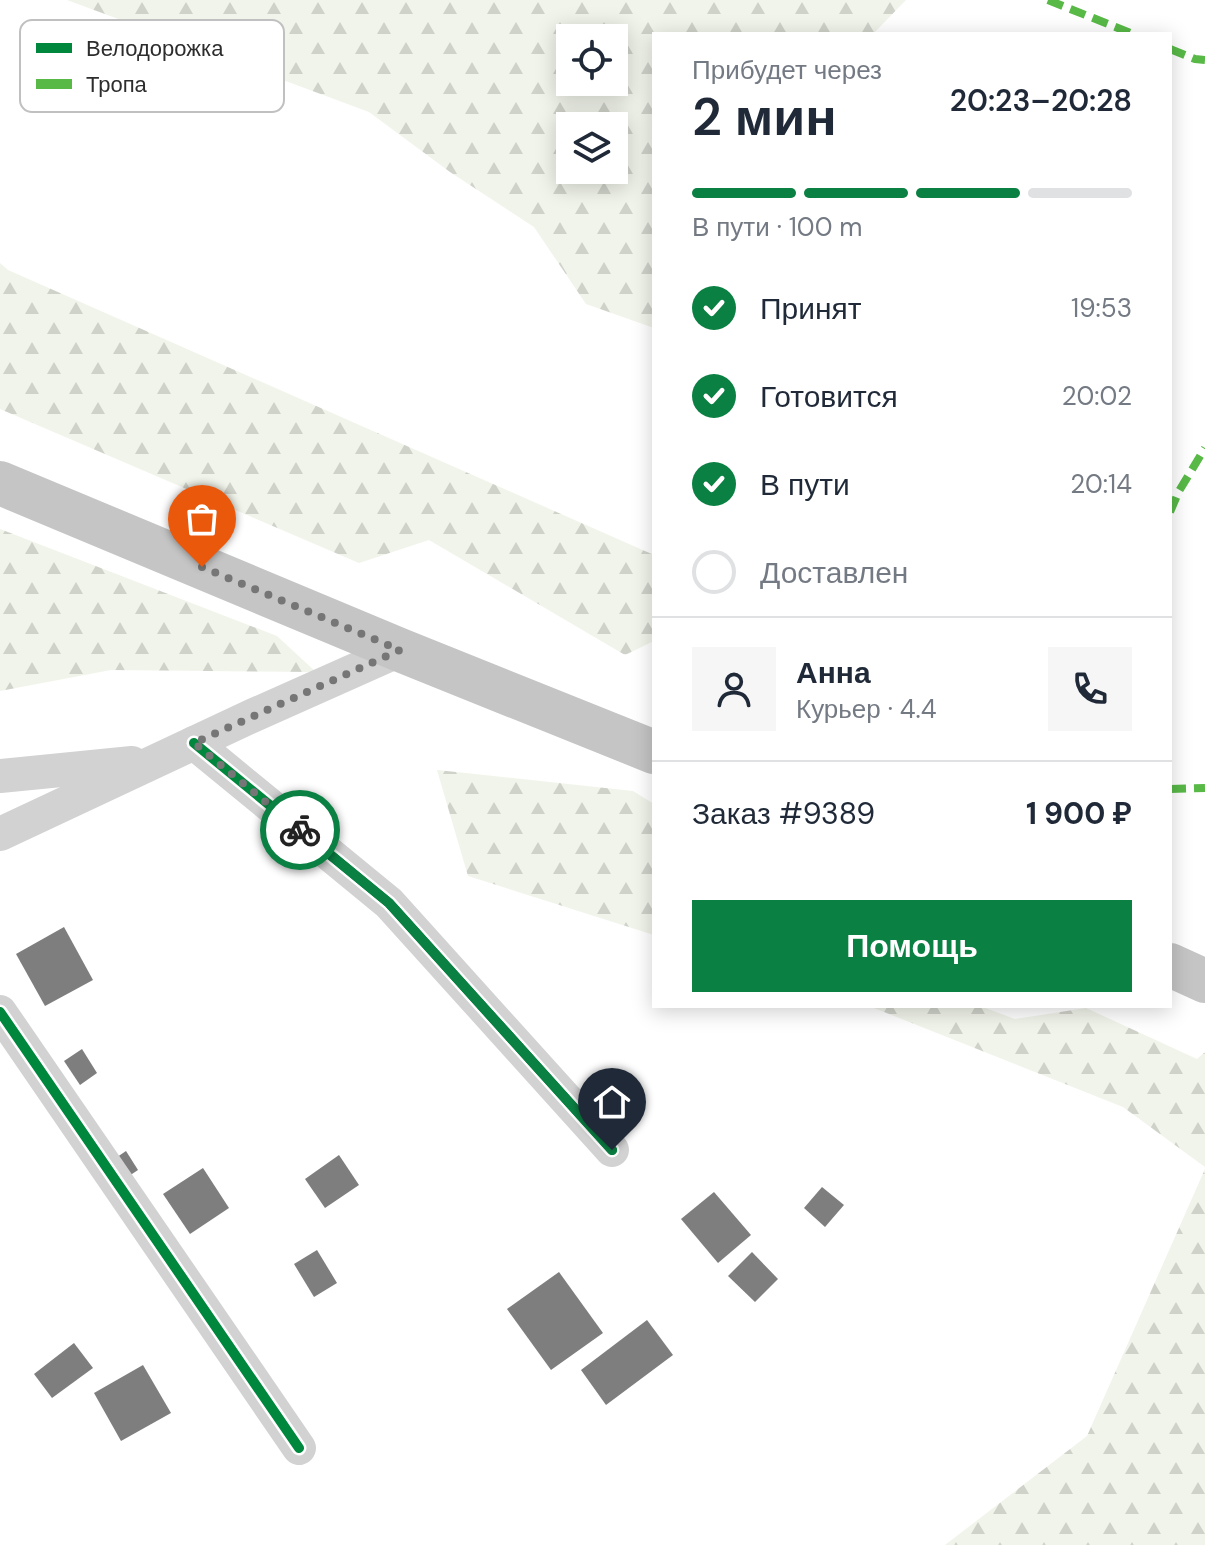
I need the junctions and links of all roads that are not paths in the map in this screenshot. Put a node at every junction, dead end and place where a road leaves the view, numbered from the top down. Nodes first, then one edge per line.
1 (0, 483) edge
2 (400, 650) junction
3 (194, 743) junction
4 (652, 751) edge
5 (156, 761) junction
6 (0, 776) edge
7 (0, 834) edge
8 (1172, 966) edge
9 (1205, 981) edge
10 (0, 1012) edge
11 (612, 1150) dead end
12 (299, 1448) dead end

1 - 2 main road
2 - 3 street
2 - 4 main road
3 - 5 street
3 - 11 street
5 - 6 street
5 - 7 street
8 - 9 main road
10 - 12 street

